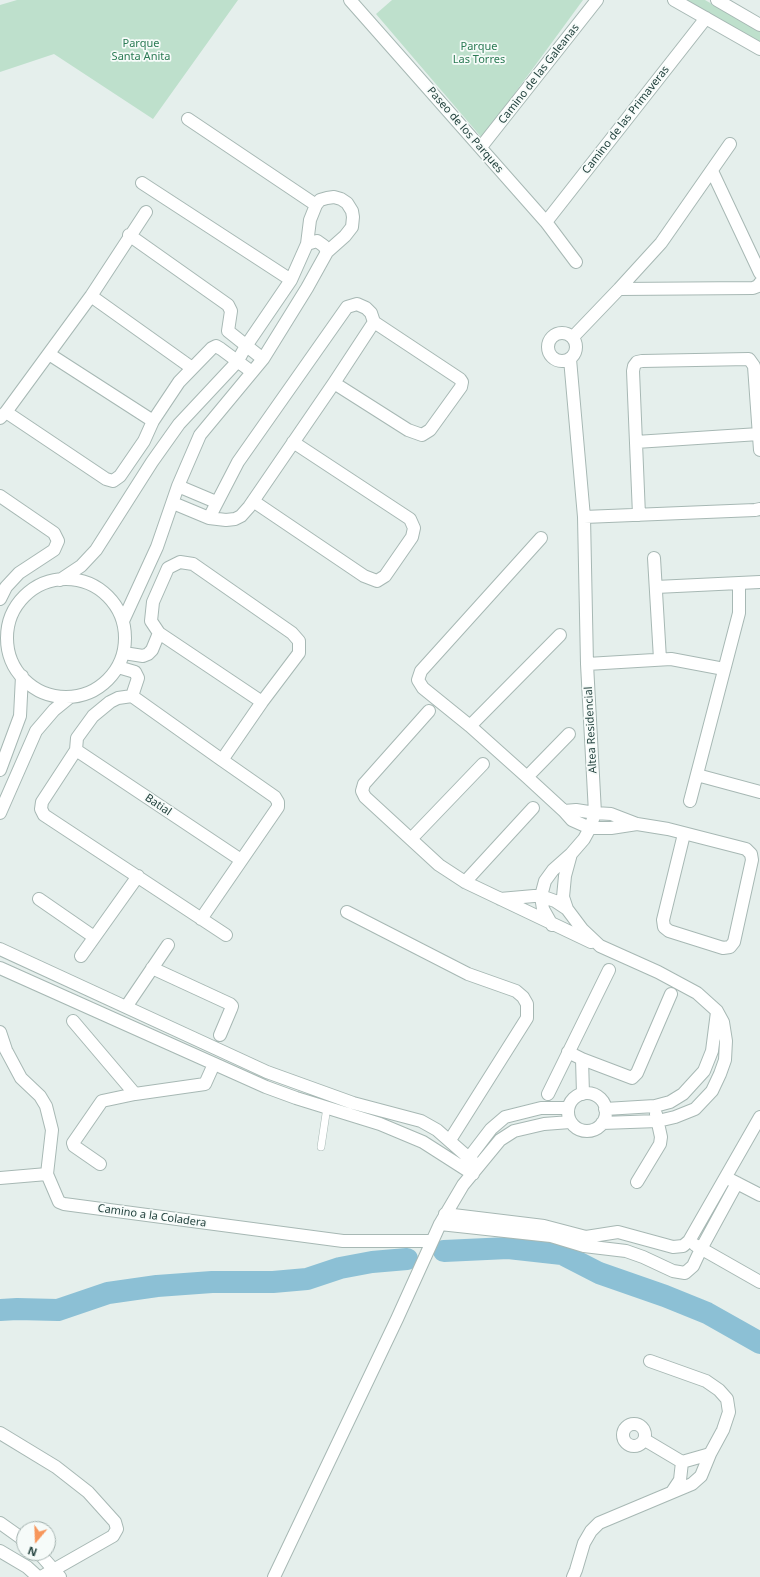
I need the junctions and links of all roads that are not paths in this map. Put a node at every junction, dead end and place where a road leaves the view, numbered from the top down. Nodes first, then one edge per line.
1 (597, 0) edge
2 (674, 0) edge
3 (717, 0) edge
4 (355, 2) edge
5 (706, 18) junction
6 (760, 25) edge
7 (760, 49) edge
8 (188, 119) dead end
9 (730, 144) dead end
10 (481, 147) junction
11 (712, 171) junction
12 (142, 183) dead end
13 (316, 205) junction
14 (146, 212) dead end
15 (546, 222) junction
16 (129, 235) junction
17 (307, 244) junction
18 (327, 252) junction
19 (576, 262) dead end
20 (760, 273) edge
21 (291, 280) junction
22 (760, 283) edge
23 (619, 290) junction
24 (91, 296) junction
25 (374, 322) junction
26 (573, 337) junction
27 (246, 346) junction
28 (49, 354) junction
29 (263, 359) junction
30 (570, 359) junction
31 (236, 362) junction
32 (192, 368) junction
33 (252, 372) junction
34 (334, 383) junction
35 (3, 415) edge
36 (153, 421) junction
37 (759, 434) junction
38 (293, 442) junction
39 (636, 442) junction
40 (760, 450) edge
41 (178, 486) junction
42 (0, 496) edge
43 (253, 501) junction
44 (216, 502) junction
45 (173, 503) junction
46 (760, 509) edge
47 (639, 515) junction
48 (584, 517) junction
49 (209, 518) junction
50 (541, 538) dead end
51 (654, 558) dead end
52 (60, 580) junction
53 (760, 582) edge
54 (739, 584) junction
55 (3, 585) edge
56 (656, 587) junction
57 (0, 599) edge
58 (8, 620) edge
59 (123, 621) junction
60 (159, 633) junction
61 (560, 635) dead end
62 (124, 653) junction
63 (660, 659) junction
64 (588, 664) junction
65 (118, 667) junction
66 (724, 669) junction
67 (22, 676) junction
68 (132, 696) junction
69 (70, 697) junction
70 (262, 702) junction
71 (429, 711) dead end
72 (470, 726) junction
73 (569, 734) dead end
74 (76, 750) junction
75 (222, 760) junction
76 (483, 764) dead end
77 (0, 770) edge
78 (697, 775) junction
79 (527, 777) junction
80 (760, 792) edge
81 (690, 801) dead end
82 (533, 808) dead end
83 (564, 811) junction
84 (0, 813) edge
85 (595, 813) junction
86 (637, 824) junction
87 (590, 828) junction
88 (684, 834) junction
89 (411, 839) junction
90 (571, 854) junction
91 (241, 860) junction
92 (138, 876) junction
93 (465, 882) junction
94 (541, 896) junction
95 (39, 899) dead end
96 (499, 899) junction
97 (567, 909) junction
98 (347, 912) dead end
99 (201, 919) junction
100 (553, 925) junction
101 (226, 935) dead end
102 (94, 937) junction
103 (168, 945) dead end
104 (600, 946) junction
105 (0, 949) edge
106 (81, 956) dead end
107 (0, 968) edge
108 (152, 968) junction
109 (609, 970) dead end
110 (671, 994) dead end
111 (121, 1005) junction
112 (717, 1011) junction
113 (110, 1016) junction
114 (73, 1021) dead end
115 (0, 1032) edge
116 (220, 1035) dead end
117 (568, 1052) junction
118 (582, 1059) junction
119 (214, 1064) junction
120 (134, 1094) junction
121 (548, 1094) dead end
122 (583, 1094) junction
123 (353, 1103) junction
124 (655, 1106) junction
125 (327, 1108) junction
126 (568, 1108) junction
127 (605, 1109) junction
128 (350, 1115) junction
129 (760, 1117) edge
130 (658, 1121) junction
131 (570, 1122) junction
132 (602, 1123) junction
133 (450, 1140) junction
134 (321, 1147) dead end
135 (465, 1162) junction
136 (100, 1164) dead end
137 (476, 1170) junction
138 (47, 1174) junction
139 (726, 1177) junction
140 (0, 1178) edge
141 (637, 1182) dead end
142 (737, 1183) junction
143 (463, 1185) junction
144 (760, 1195) edge
145 (443, 1219) junction
146 (432, 1241) junction
147 (688, 1241) junction
148 (701, 1249) junction
149 (760, 1282) edge
150 (650, 1361) dead end
151 (0, 1433) edge
152 (644, 1440) dead end
153 (710, 1454) junction
154 (682, 1462) junction
155 (672, 1492) junction
156 (0, 1524) edge
157 (16, 1535) edge
158 (0, 1551) edge
159 (46, 1561) edge
160 (57, 1573) edge
161 (40, 1577) edge
162 (274, 1577) edge
163 (573, 1577) edge

1 - 10 street, Camino de las Galeanas
2 - 5 street
3 - 6 street
4 - 10 street, Paseo de los Parques
5 - 7 street
5 - 15 street, Camino de las Primaveras
8 - 13 street
9 - 11 street
10 - 15 street, Paseo de los Parques
11 - 20 street
11 - 23 street
12 - 21 street
13 - 17 street
13 - 18 street
14 - 16 street
15 - 19 street, Paseo de los Parques
16 - 24 street
16 - 27 street
17 - 18 street
17 - 21 street
18 - 29 street
21 - 27 street
22 - 23 street
23 - 26 street
24 - 28 street
24 - 32 street
25 - 34 street
25 - 34 street
25 - 44 street
26 - 30 street
26 - 30 street
27 - 29 street
27 - 31 street
28 - 35 street
28 - 36 street
29 - 33 street
30 - 48 street, Altea Residencial
31 - 32 street
31 - 33 street
31 - 52 street
32 - 36 street
33 - 41 street
34 - 38 street
35 - 36 street
37 - 39 street
37 - 39 street
37 - 40 street
38 - 43 street
38 - 43 street
39 - 47 street
41 - 44 street
41 - 45 street
42 - 55 street
43 - 49 street
44 - 49 street
45 - 49 street
45 - 59 street
46 - 47 street
47 - 48 street
48 - 64 street, Altea Residencial
50 - 72 street
51 - 56 street
52 - 58 street
52 - 59 street
53 - 54 street
54 - 56 street
54 - 66 street
55 - 57 street
56 - 63 street
57 - 58 street
58 - 67 street
59 - 62 street
60 - 62 street
60 - 70 street
60 - 70 street
61 - 72 street
62 - 65 street
63 - 64 street
63 - 66 street
64 - 85 street, Altea Residencial
65 - 68 street
65 - 69 street
66 - 78 street
67 - 69 street
67 - 77 street
68 - 74 street
68 - 75 street
69 - 84 street
70 - 75 street
71 - 89 street
72 - 79 street
73 - 79 street
74 - 91 street, Batial
74 - 92 street
75 - 91 street
76 - 89 street
78 - 80 street
78 - 81 street
79 - 83 street
82 - 93 street
83 - 85 street
83 - 87 street
85 - 86 street
85 - 87 street, Altea Residencial
86 - 87 street
86 - 88 street
87 - 90 street, Altea Residencial
88 - 88 street
89 - 93 street
90 - 94 street
90 - 97 street, Altea Residencial
91 - 99 street
92 - 99 street
92 - 102 street
93 - 96 street
94 - 96 street
94 - 97 street
94 - 100 street
95 - 102 street
96 - 100 street
97 - 104 street, Altea Residencial
98 - 133 street
99 - 101 street
100 - 104 street
102 - 106 street
103 - 108 street
104 - 112 street, Altea Residencial
105 - 111 street
107 - 113 street
108 - 111 street
108 - 116 street
109 - 117 street
110 - 118 street
111 - 113 street
111 - 123 street
112 - 124 street
112 - 130 street, Altea Residencial
113 - 119 street
114 - 120 street
115 - 138 street, Camino a la Coladera
117 - 118 street
117 - 121 street
118 - 122 street
119 - 120 street
119 - 125 street
120 - 136 street
122 - 126 street
122 - 127 street
123 - 128 street
123 - 133 street
124 - 127 street
124 - 130 street
125 - 128 street
125 - 134 lane
126 - 131 street
126 - 135 street
127 - 132 street
128 - 135 street
129 - 139 street
130 - 132 street, Altea Residencial
130 - 141 street
131 - 132 street
131 - 137 street
133 - 135 street
135 - 137 street
135 - 143 street
137 - 143 street
138 - 140 street
138 - 146 street, Camino a la Coladera
139 - 142 street
139 - 147 street
142 - 144 street
142 - 148 street
143 - 145 street
145 - 146 street
145 - 147 street
145 - 148 street
146 - 162 street
147 - 148 street
148 - 149 street
150 - 153 street
151 - 160 street
152 - 154 street
153 - 154 street
153 - 155 street
154 - 155 street
155 - 163 street
156 - 157 street
158 - 161 street
159 - 160 street
160 - 161 street

